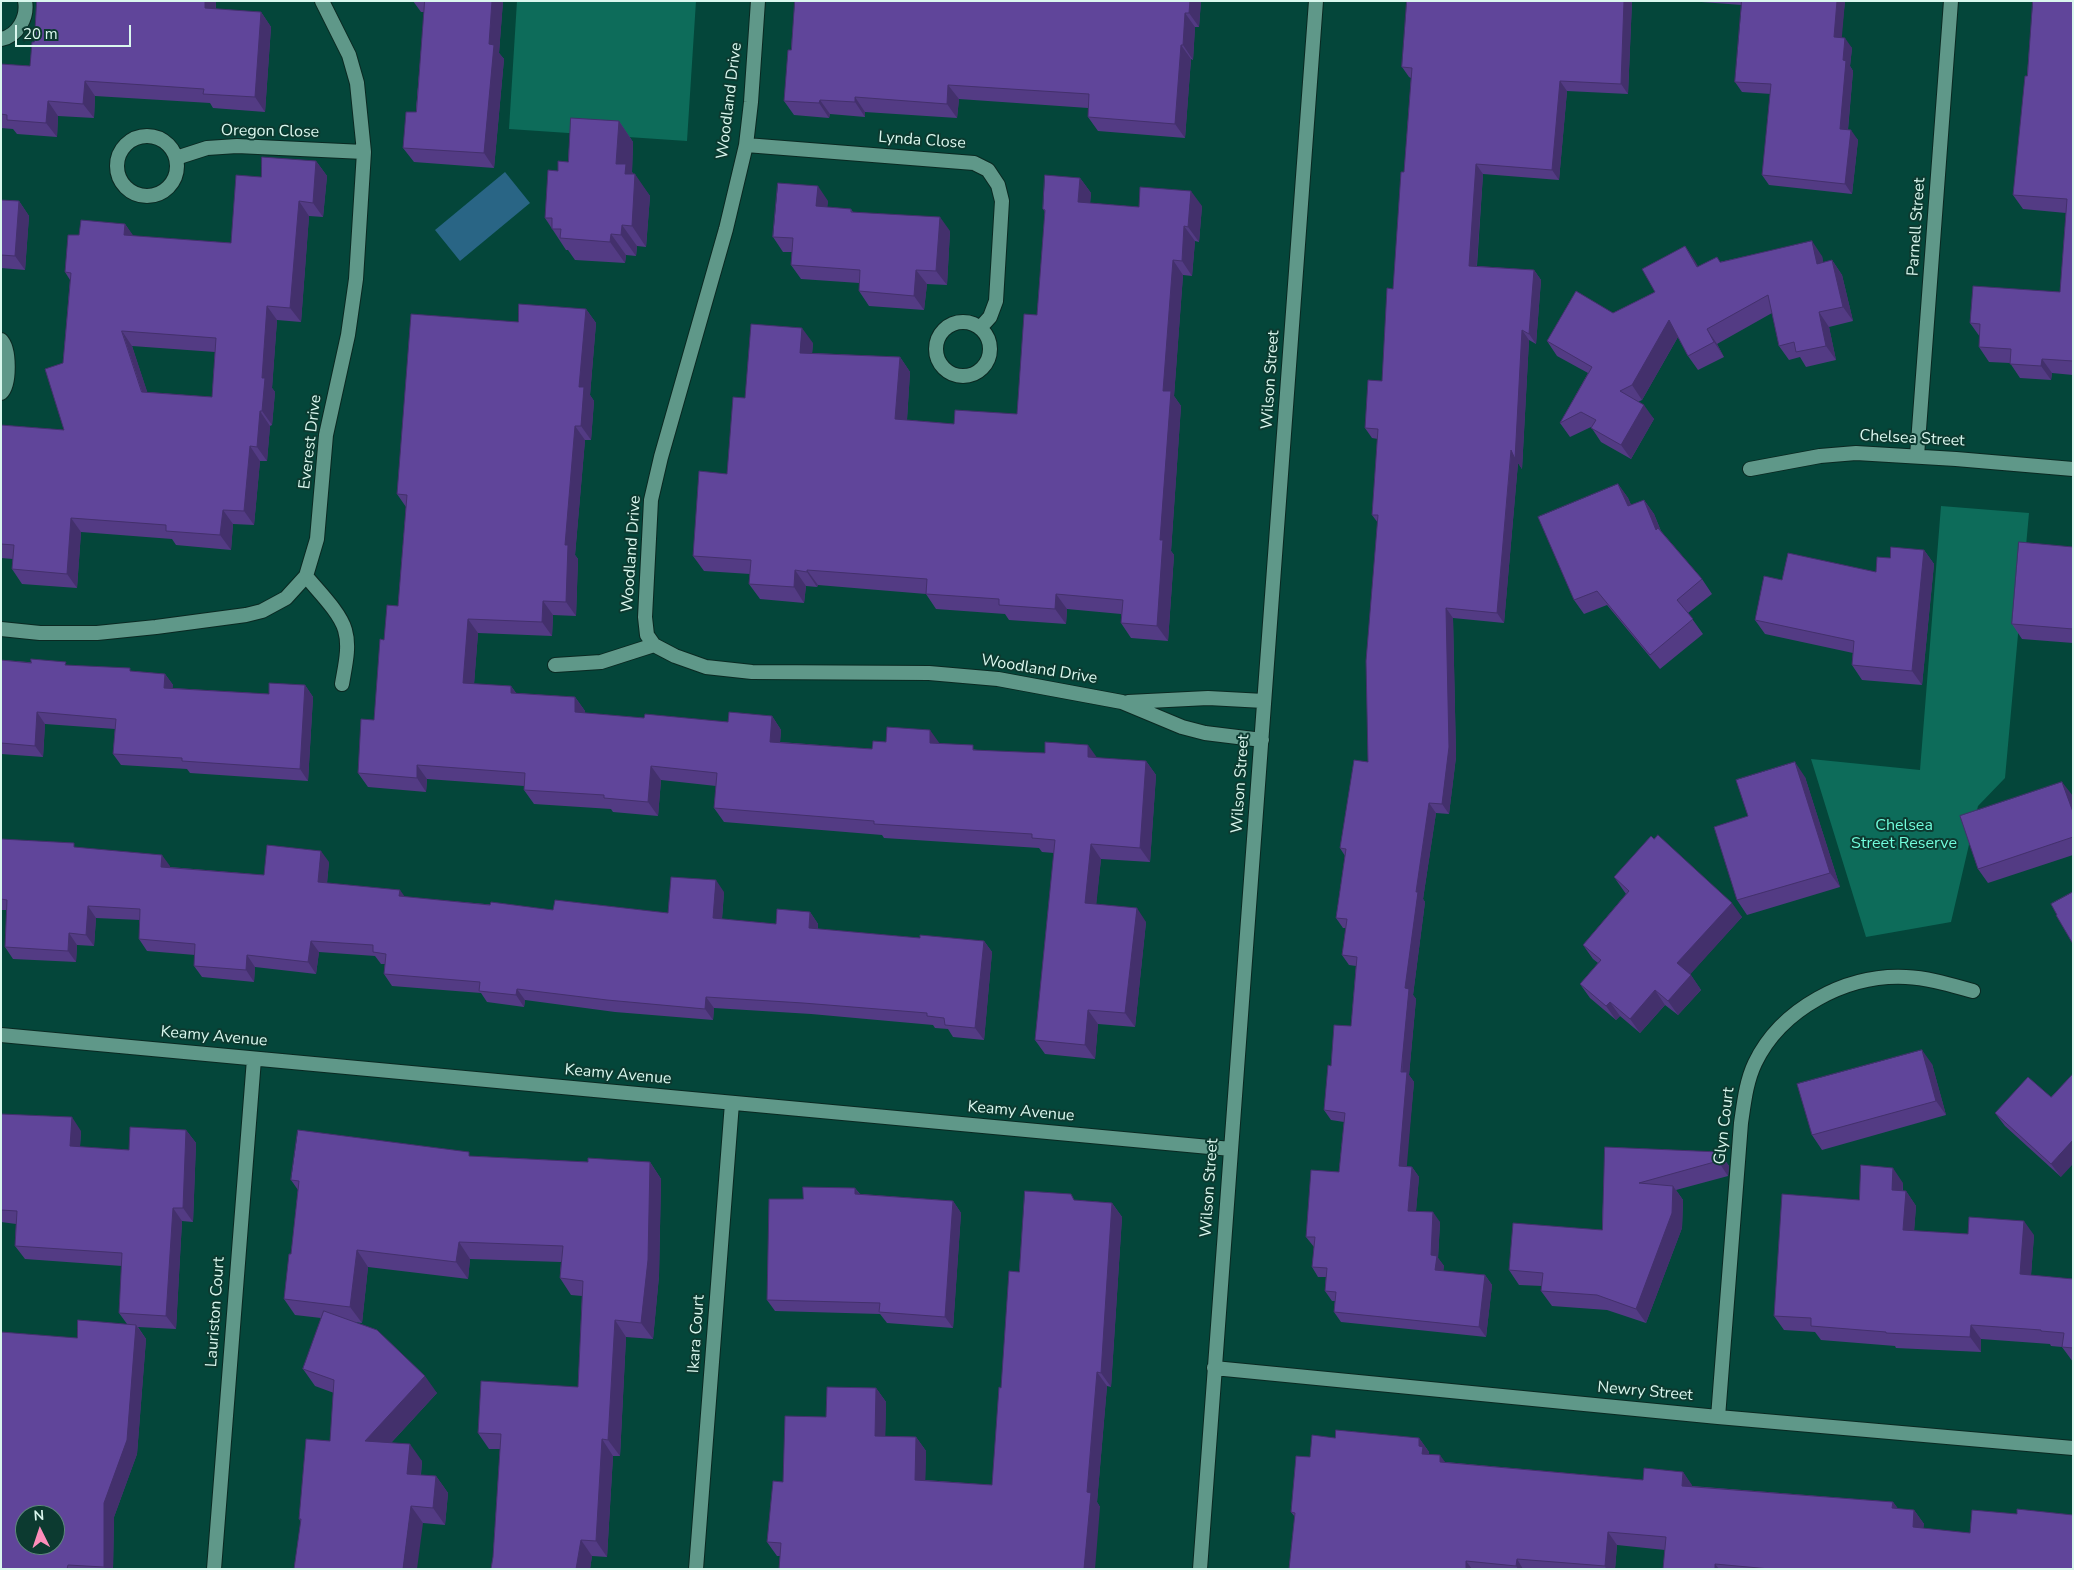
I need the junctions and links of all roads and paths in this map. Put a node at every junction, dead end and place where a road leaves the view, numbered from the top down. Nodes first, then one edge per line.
1 (26, 1) edge
2 (322, 1) edge
3 (758, 1) edge
4 (1316, 1) edge
5 (1951, 1) edge
6 (1, 40) edge
7 (746, 145) junction
8 (364, 152) junction
9 (176, 158) junction
10 (980, 328) dead end
11 (1, 340) edge
12 (1, 393) edge
13 (1917, 456) junction
14 (1750, 469) dead end
15 (2073, 469) edge
16 (306, 576) junction
17 (1, 630) edge
18 (654, 645) junction
19 (554, 665) dead end
20 (342, 684) dead end
21 (1264, 701) junction
22 (1122, 702) junction
23 (1262, 740) junction
24 (1973, 991) dead end
25 (1, 1035) edge
26 (254, 1059) junction
27 (732, 1103) junction
28 (1231, 1149) junction
29 (1214, 1368) junction
30 (1718, 1416) junction
31 (2073, 1448) edge
32 (214, 1569) edge
33 (696, 1569) edge
34 (1200, 1569) edge

1 - 6 street
2 - 8 street, Everest Drive
3 - 7 street, Woodland Drive
4 - 21 street, Wilson Street
5 - 13 street, Parnell Street
7 - 10 street, Lynda Close
7 - 18 street, Woodland Drive
8 - 9 street, Oregon Close
8 - 16 street, Everest Drive
9 - 9 street
11 - 12 street
13 - 14 street, Chelsea Street
13 - 15 street, Chelsea Street
16 - 17 street, Everest Drive
16 - 20 street
18 - 19 street
18 - 22 street, Woodland Drive
21 - 22 street, Woodland Drive
21 - 23 street, Wilson Street
22 - 23 street, Woodland Drive
23 - 28 street, Wilson Street
24 - 30 street, Glyn Court
25 - 26 street, Keamy Avenue
26 - 27 street, Keamy Avenue
26 - 32 street, Lauriston Court
27 - 28 street, Keamy Avenue
27 - 33 street, Ikara Court
28 - 29 street, Wilson Street
29 - 30 street, Newry Street
29 - 34 street, Wilson Street
30 - 31 street, Newry Street

